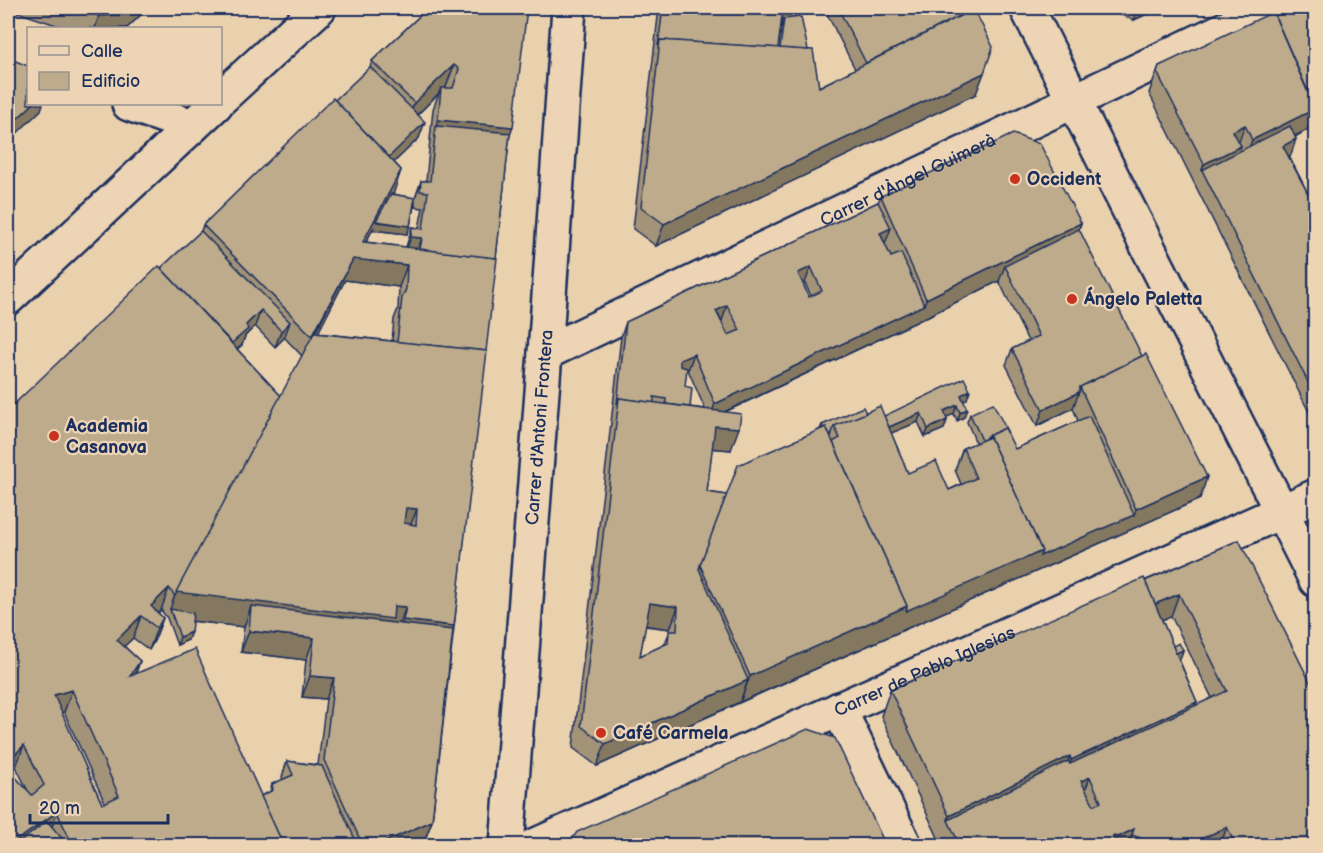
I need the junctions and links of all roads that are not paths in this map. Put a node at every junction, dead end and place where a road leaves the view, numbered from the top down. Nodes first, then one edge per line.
1 (320, 8) edge
2 (569, 8) edge
3 (1027, 8) edge
4 (1269, 8) edge
5 (222, 97) edge
6 (1074, 100) junction
7 (132, 105) edge
8 (215, 105) edge
9 (192, 126) junction
10 (8, 298) edge
11 (545, 353) junction
12 (1316, 496) edge
13 (1281, 512) junction
14 (1316, 580) edge
15 (839, 709) junction
16 (507, 846) edge
17 (534, 846) edge
18 (905, 846) edge

1 - 5 street
2 - 11 street, Carrer d'Antoni Frontera
3 - 6 street
4 - 6 street, Carrer d'Àngel Guimerà
6 - 11 street, Carrer d'Àngel Guimerà
6 - 13 street
7 - 9 street
8 - 9 street
9 - 10 street
11 - 16 street, Carrer d'Antoni Frontera
12 - 13 street, Carrer de Pablo Iglesias
13 - 14 street
13 - 15 street, Carrer de Pablo Iglesias
15 - 17 street, Carrer de Pablo Iglesias
15 - 18 street

